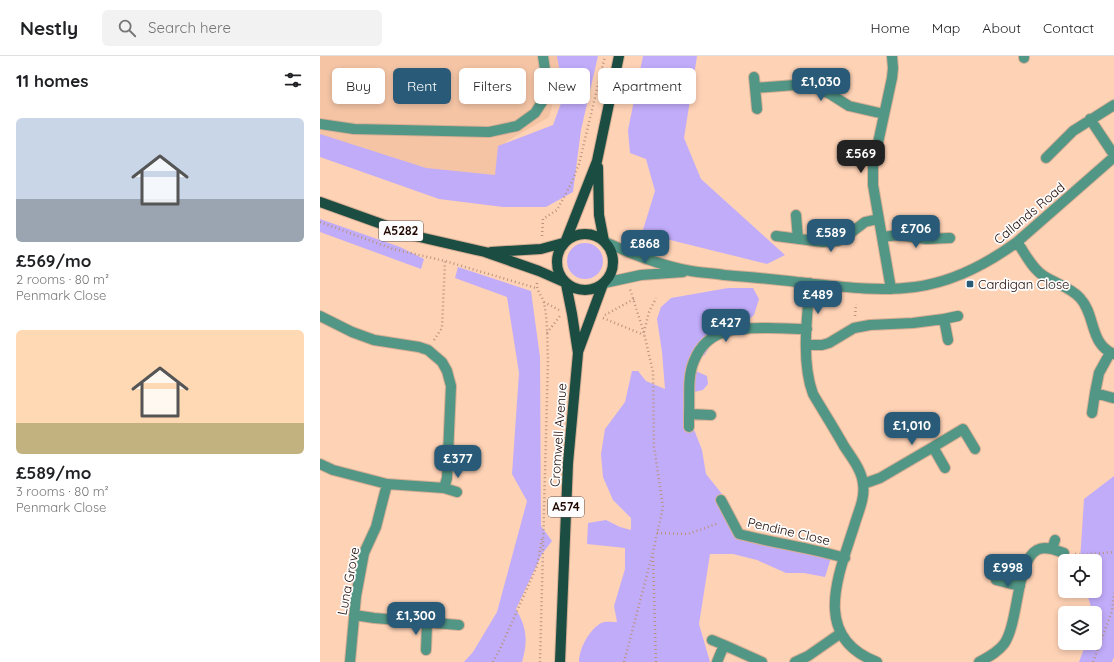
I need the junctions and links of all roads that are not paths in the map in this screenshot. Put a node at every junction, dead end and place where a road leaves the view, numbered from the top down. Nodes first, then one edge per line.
1 (543, 56) edge
2 (619, 56) edge
3 (892, 56) edge
4 (754, 77) dead end
5 (755, 88) junction
6 (1114, 105) edge
7 (757, 109) dead end
8 (884, 114) junction
9 (1090, 119) junction
10 (320, 124) edge
11 (1114, 156) edge
12 (1046, 158) dead end
13 (598, 160) junction
14 (320, 202) edge
15 (796, 215) dead end
16 (878, 219) junction
17 (776, 236) dead end
18 (882, 237) junction
19 (950, 238) dead end
20 (798, 239) junction
21 (565, 242) junction
22 (604, 242) junction
23 (1017, 242) junction
24 (485, 252) junction
25 (691, 271) junction
26 (565, 283) junction
27 (603, 283) junction
28 (810, 283) junction
29 (890, 288) junction
30 (320, 316) edge
31 (958, 316) dead end
32 (944, 319) junction
33 (807, 329) junction
34 (948, 340) dead end
35 (806, 345) junction
36 (578, 353) junction
37 (1112, 354) edge
38 (1095, 393) junction
39 (1113, 398) edge
40 (1092, 413) dead end
41 (689, 414) junction
42 (711, 415) dead end
43 (689, 427) dead end
44 (933, 447) junction
45 (975, 449) dead end
46 (320, 464) edge
47 (945, 468) dead end
48 (386, 484) junction
49 (863, 484) junction
50 (444, 488) junction
51 (456, 492) dead end
52 (721, 500) dead end
53 (1064, 553) road end
54 (845, 558) junction
55 (996, 580) dead end
56 (1020, 586) junction
57 (354, 615) junction
58 (428, 623) junction
59 (459, 625) dead end
60 (841, 633) junction
61 (712, 640) dead end
62 (724, 645) junction
63 (426, 650) dead end
64 (350, 662) edge
65 (560, 662) edge
66 (717, 662) edge
67 (762, 662) edge
68 (795, 662) edge
69 (877, 662) edge
70 (979, 662) edge

1 - 10 street
2 - 13 main road, A574
3 - 8 street
4 - 5 street
5 - 7 street
5 - 8 street
6 - 9 street
8 - 16 street
9 - 11 street
9 - 12 street
11 - 23 street, Callands Road
13 - 21 main road, A574
13 - 22 main road, A574
14 - 24 main road, A5282
15 - 20 street
16 - 18 street
16 - 20 street
17 - 20 street
18 - 19 street
18 - 29 street
21 - 22 main road
21 - 24 main road, A5282
21 - 26 main road, A574
22 - 25 street, Callands Road
22 - 27 main road, A574
23 - 29 street, Callands Road
23 - 37 street
24 - 26 main road, A5282
25 - 27 street, Callands Road
25 - 28 street, Callands Road
26 - 27 main road
26 - 36 main road, Cromwell Avenue / A574
27 - 36 main road, Cromwell Avenue / A574
28 - 29 street, Callands Road
28 - 33 street, Pendine Close
30 - 50 street
31 - 32 street
32 - 34 street
32 - 35 street
33 - 35 street, Pendine Close
33 - 41 street
35 - 49 street, Pendine Close
36 - 65 main road, Cromwell Avenue / A574
37 - 38 street
38 - 39 street
38 - 40 street
41 - 42 street
41 - 43 street
44 - 45 street
44 - 47 street
44 - 49 street
46 - 48 street
48 - 50 street
48 - 57 street, Luna Grove
49 - 54 street, Pendine Close
50 - 51 street
52 - 54 street, Pendine Close
53 - 56 street
54 - 60 street, Pendine Close
55 - 56 street
56 - 70 street
57 - 58 street
57 - 64 street, Luna Grove
58 - 59 street
58 - 63 street
60 - 68 street
60 - 69 street, Pendine Close
61 - 62 street
62 - 66 street
62 - 67 street

